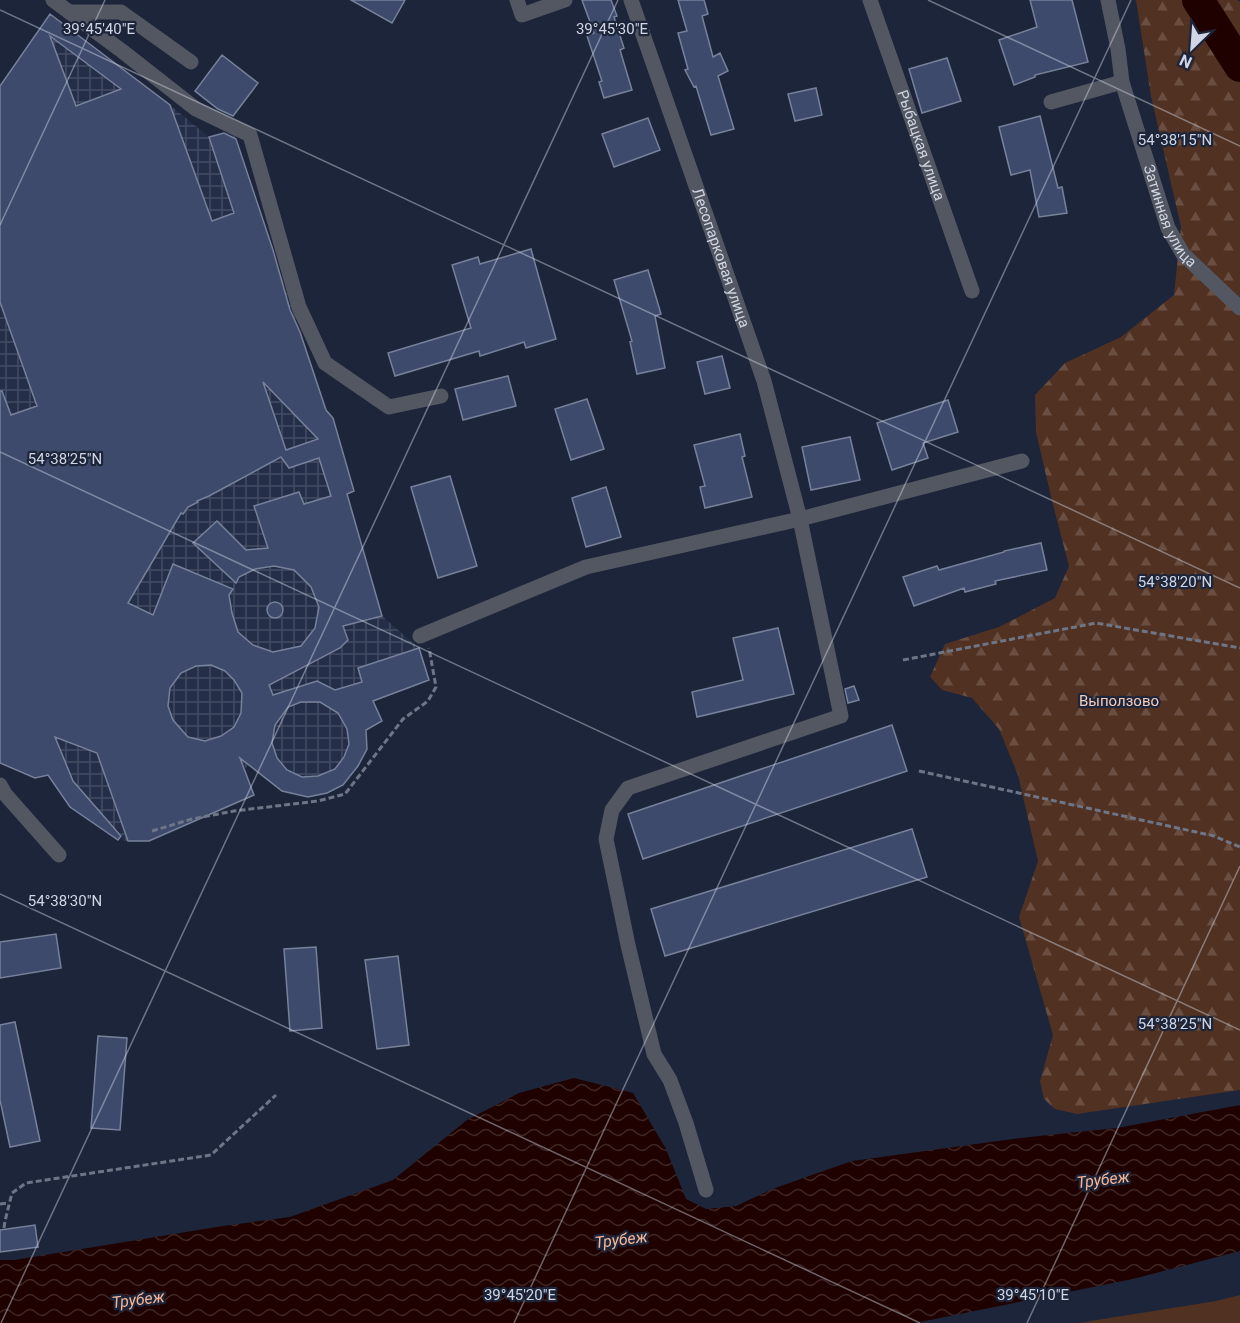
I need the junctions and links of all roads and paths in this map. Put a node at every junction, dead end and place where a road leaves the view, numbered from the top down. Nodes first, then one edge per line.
1 (53, 0) edge
2 (517, 0) edge
3 (565, 0) edge
4 (631, 0) edge
5 (870, 0) edge
6 (1108, 0) edge
7 (69, 12) junction
8 (191, 62) dead end
9 (1122, 82) junction
10 (1051, 102) dead end
11 (972, 291) dead end
12 (1240, 309) edge
13 (441, 396) dead end
14 (1022, 461) dead end
15 (800, 519) junction
16 (423, 635) joint
17 (1240, 648) edge
18 (903, 660) dead end
19 (919, 771) dead end
20 (0, 785) edge
21 (152, 831) dead end
22 (1240, 847) edge
23 (59, 855) dead end
24 (276, 1095) dead end
25 (706, 1190) dead end
26 (9, 1203) junction
27 (0, 1204) edge
28 (4, 1228) dead end

1 - 7 street
2 - 3 street
4 - 15 street, Лесопарковая улица
5 - 11 street, Рыбацкая улица
6 - 9 street, Затинная улица
7 - 8 street
7 - 13 street
9 - 10 street
9 - 12 street, Затинная улица
14 - 15 street
15 - 16 street
15 - 25 street, Лесопарковая улица
16 - 21 path
17 - 18 path
19 - 22 path
20 - 23 street
24 - 26 path
26 - 27 path
26 - 28 path

